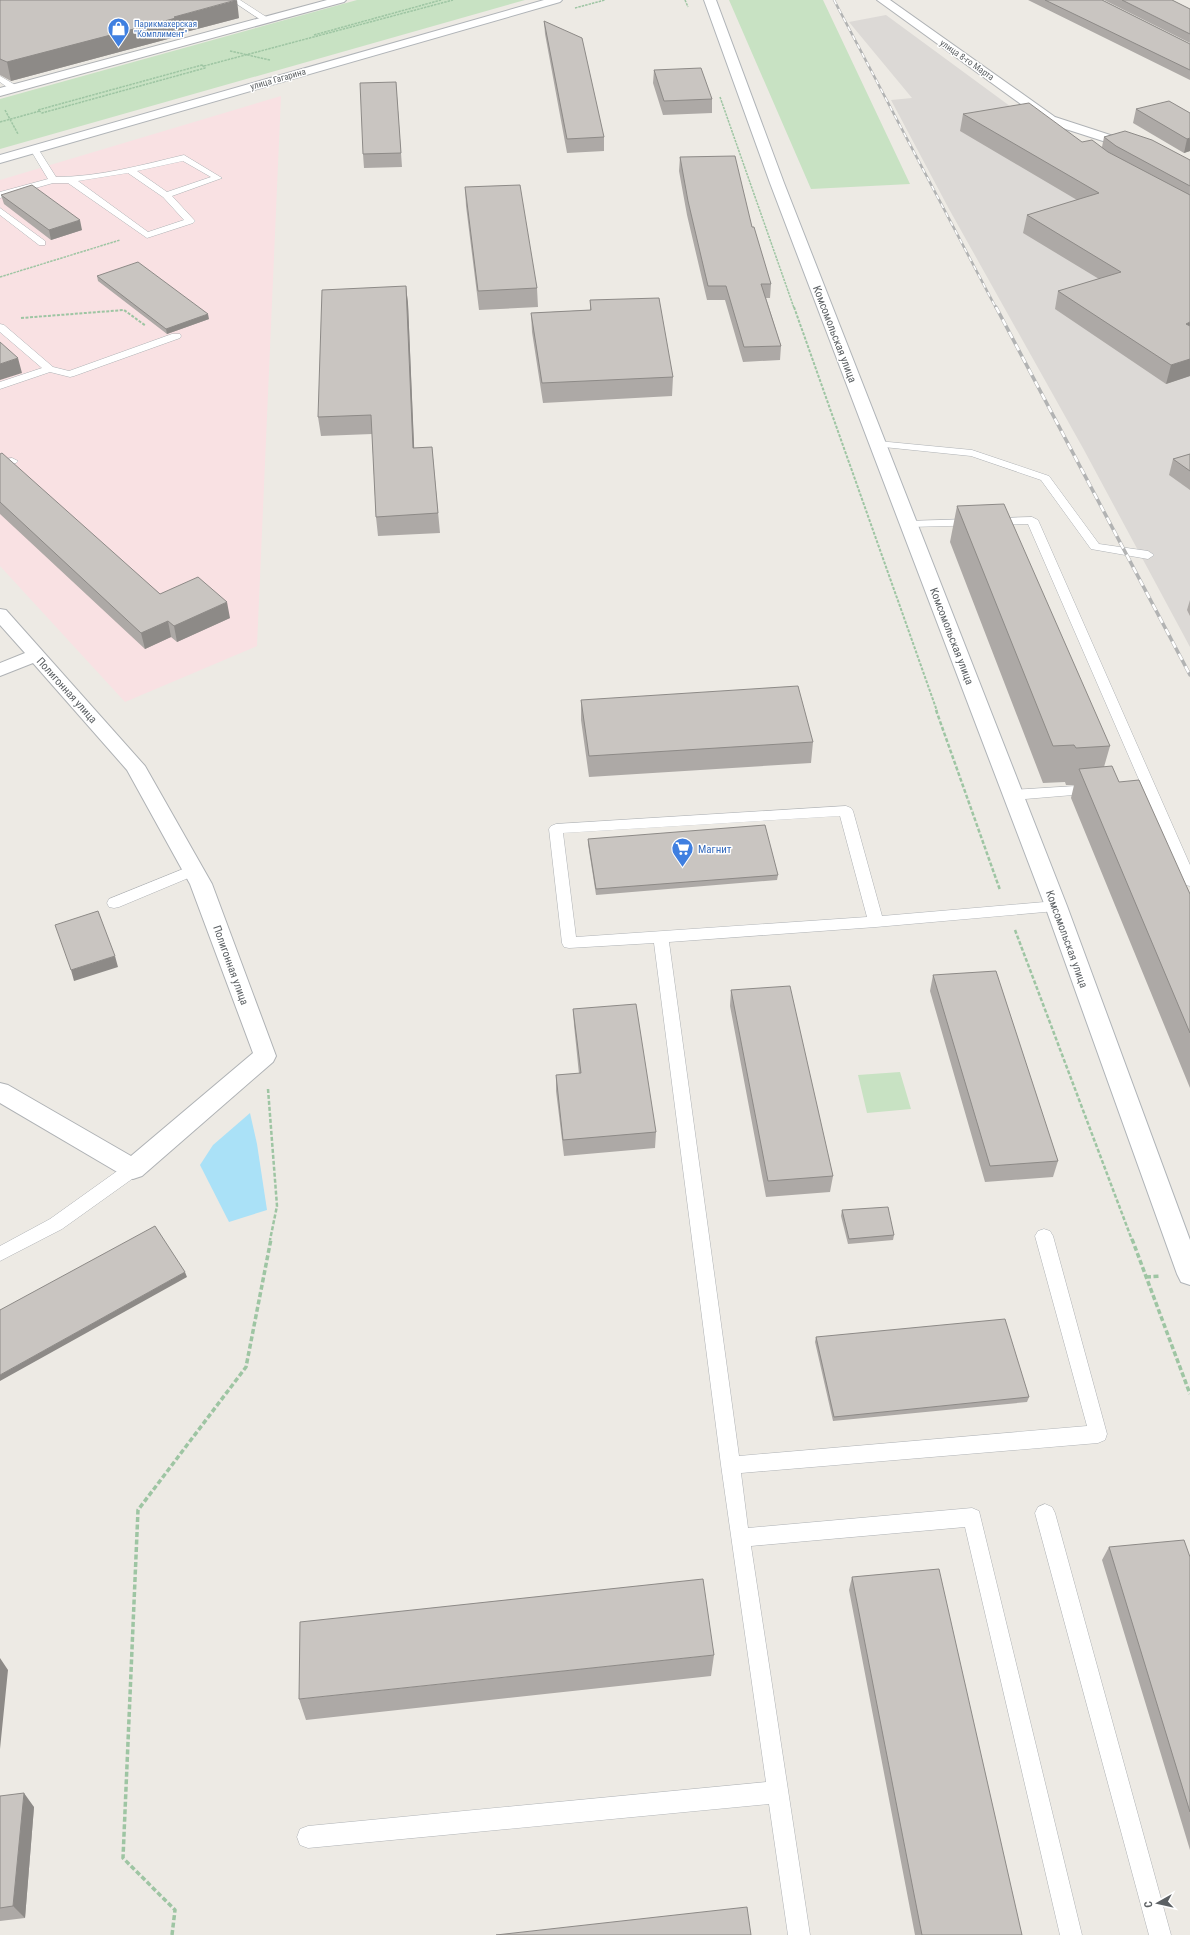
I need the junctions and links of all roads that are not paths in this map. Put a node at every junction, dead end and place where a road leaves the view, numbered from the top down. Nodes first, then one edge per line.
1 (235, 0) edge
2 (340, 0) edge
3 (556, 0) edge
4 (710, 0) edge
5 (883, 0) edge
6 (268, 20) junction
7 (0, 78) edge
8 (14, 88) junction
9 (0, 92) edge
10 (1051, 120) junction
11 (1076, 139) edge
12 (34, 149) junction
13 (0, 159) edge
14 (1190, 165) edge
15 (130, 170) junction
16 (53, 180) junction
17 (70, 180) junction
18 (0, 195) edge
19 (166, 195) junction
20 (0, 211) edge
21 (42, 243) dead end
22 (0, 327) edge
23 (176, 336) dead end
24 (50, 369) junction
25 (0, 386) edge
26 (878, 444) junction
27 (12, 461) edge
28 (0, 463) edge
29 (909, 524) junction
30 (1148, 556) dead end
31 (0, 614) edge
32 (36, 655) junction
33 (0, 670) edge
34 (1149, 786) junction
35 (1135, 787) edge
36 (1104, 789) edge
37 (1013, 795) junction
38 (193, 870) junction
39 (1190, 881) edge
40 (114, 903) dead end
41 (1056, 906) junction
42 (876, 922) junction
43 (662, 936) junction
44 (0, 1092) edge
45 (133, 1169) junction
46 (1182, 1231) edge
47 (1044, 1236) dead end
48 (0, 1254) edge
49 (1190, 1274) edge
50 (730, 1464) junction
51 (1045, 1513) dead end
52 (740, 1538) junction
53 (778, 1792) junction
54 (308, 1837) dead end
55 (799, 1935) edge
56 (1071, 1935) edge
57 (1160, 1935) edge

1 - 6 lane
2 - 6 street
3 - 12 street, улица Гагарина
4 - 26 street, Комсомольская улица
5 - 10 street, улица 8-го Марта
6 - 8 street
7 - 8 lane
8 - 9 street
10 - 11 lane, улица 8-го Марта
10 - 14 street, улица 8-го Марта
12 - 13 street, улица Гагарина
12 - 16 lane
15 - 17 lane
15 - 19 lane
15 - 19 lane
16 - 17 lane
16 - 18 lane
17 - 19 lane
20 - 21 lane
22 - 24 lane
23 - 24 lane
24 - 25 lane
26 - 29 street, Комсомольская улица
26 - 30 lane
27 - 28 lane
29 - 34 lane
29 - 37 street, Комсомольская улица
31 - 32 street, Полигонная улица
32 - 33 street
32 - 38 street, Полигонная улица
34 - 35 lane
34 - 39 lane
36 - 37 lane
37 - 41 street, Комсомольская улица
38 - 40 lane
38 - 45 street, Полигонная улица
41 - 42 lane
41 - 46 street, Комсомольская улица
42 - 43 lane
42 - 43 lane
43 - 50 lane
44 - 45 street
45 - 48 lane
46 - 49 street, Комсомольская улица
47 - 50 lane
50 - 52 lane
51 - 57 lane
52 - 53 lane
52 - 56 lane
53 - 54 lane
53 - 55 lane

